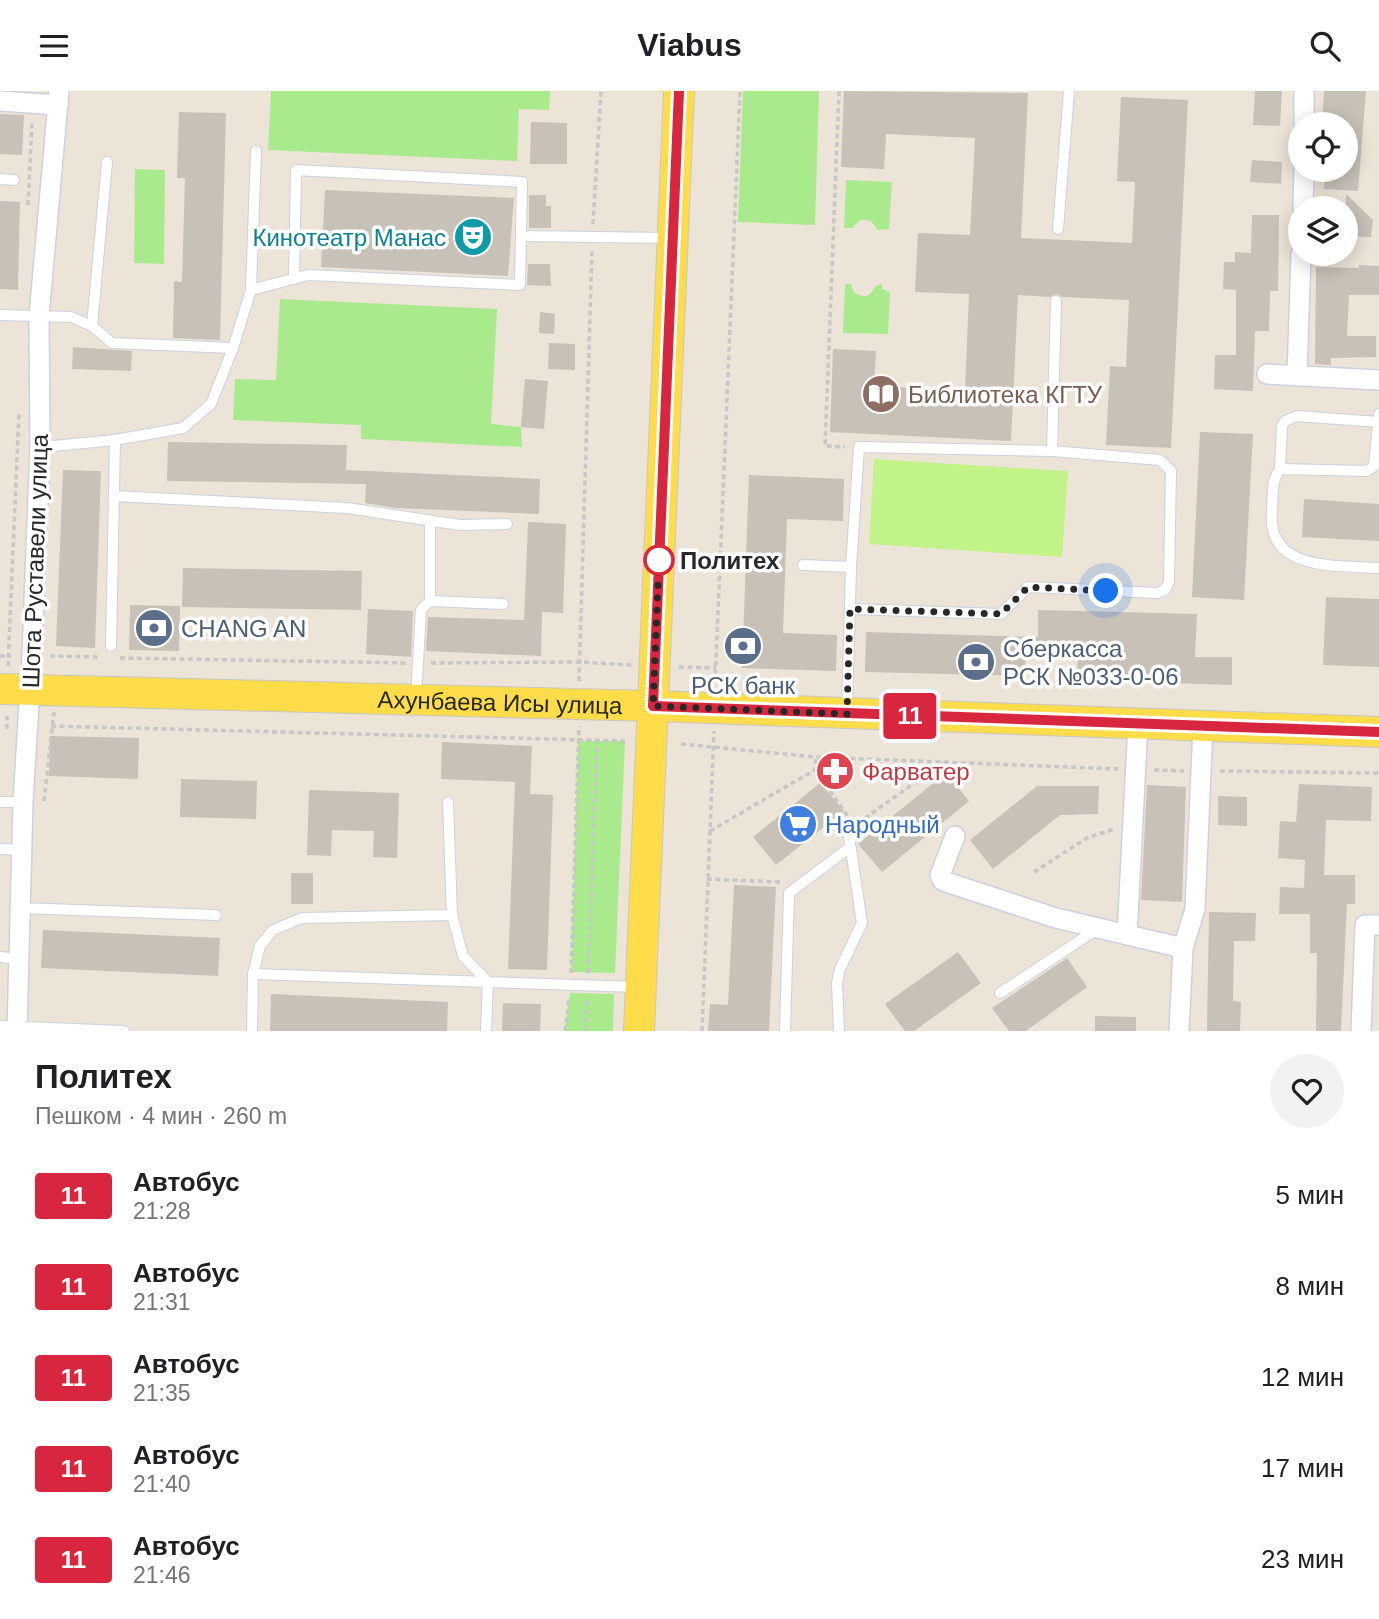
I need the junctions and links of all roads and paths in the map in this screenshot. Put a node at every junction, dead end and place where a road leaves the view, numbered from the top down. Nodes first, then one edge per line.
1 (601, 91) edge
2 (679, 91) edge
3 (740, 91) edge
4 (839, 91) edge
5 (1069, 91) edge
6 (1304, 91) edge
7 (58, 98) edge
8 (0, 101) edge
9 (33, 111) dead end
10 (1304, 112) edge
11 (256, 151) dead end
12 (107, 162) dead end
13 (0, 179) edge
14 (14, 180) dead end
15 (28, 206) dead end
16 (1058, 229) dead end
17 (523, 236) junction
18 (593, 238) junction
19 (673, 238) junction
20 (1301, 266) edge
21 (293, 279) junction
22 (251, 290) junction
23 (1056, 301) dead end
24 (0, 315) edge
25 (39, 316) junction
26 (92, 326) junction
27 (233, 348) junction
28 (1267, 374) dead end
29 (1297, 376) junction
30 (1379, 380) edge
31 (19, 410) dead end
32 (1379, 414) edge
33 (1379, 422) edge
34 (115, 440) junction
35 (40, 444) junction
36 (859, 447) junction
37 (1052, 451) junction
38 (1280, 469) junction
39 (114, 496) junction
40 (430, 521) junction
41 (507, 524) dead end
42 (803, 565) dead end
43 (851, 567) junction
44 (1379, 568) edge
45 (430, 601) junction
46 (503, 604) dead end
47 (850, 609) junction
48 (111, 646) dead end
49 (33, 655) junction
50 (0, 656) edge
51 (9, 656) junction
52 (102, 657) dead end
53 (116, 657) dead end
54 (579, 661) junction
55 (417, 663) junction
56 (632, 665) dead end
57 (679, 667) dead end
58 (716, 668) junction
59 (579, 681) dead end
60 (715, 683) dead end
61 (13, 690) edge
62 (416, 700) junction
63 (653, 706) junction
64 (847, 714) junction
65 (579, 723) dead end
66 (1138, 724) junction
67 (0, 725) edge
68 (7, 725) junction
69 (28, 725) junction
70 (714, 725) dead end
71 (1203, 726) junction
72 (1379, 732) edge
73 (7, 738) dead end
74 (578, 741) junction
75 (597, 741) junction
76 (625, 741) dead end
77 (681, 744) dead end
78 (713, 745) junction
79 (816, 757) junction
80 (945, 762) junction
81 (1137, 769) junction
82 (815, 770) junction
83 (1201, 771) junction
84 (1379, 773) edge
85 (0, 802) edge
86 (23, 802) junction
87 (448, 802) dead end
88 (1133, 824) junction
89 (848, 830) junction
90 (710, 831) junction
91 (955, 836) dead end
92 (850, 847) junction
93 (0, 849) edge
94 (22, 850) junction
95 (1034, 871) dead end
96 (707, 879) junction
97 (782, 882) dead end
98 (20, 908) junction
99 (216, 915) dead end
100 (452, 915) junction
101 (1379, 925) edge
102 (1099, 928) junction
103 (1127, 935) junction
104 (1183, 949) junction
105 (10, 958) edge
106 (253, 974) junction
107 (488, 982) junction
108 (571, 985) junction
109 (587, 986) junction
110 (641, 987) junction
111 (1000, 993) dead end
112 (12, 1028) edge
113 (124, 1031) edge
114 (252, 1031) edge
115 (486, 1031) edge
116 (565, 1031) edge
117 (585, 1031) edge
118 (639, 1031) edge
119 (702, 1031) edge
120 (785, 1031) edge
121 (839, 1031) edge
122 (1179, 1031) edge
123 (1361, 1031) edge

1 - 18 path
2 - 19 main road
3 - 58 path
4 - 36 path
5 - 16 lane
6 - 10 street
7 - 8 street
7 - 25 street, Шота Руставели улица
9 - 15 path
11 - 22 lane
12 - 26 lane
13 - 14 lane
17 - 18 lane
17 - 21 lane
17 - 21 lane
18 - 19 lane
18 - 54 path
19 - 63 main road
20 - 29 street
21 - 22 lane
22 - 27 lane
23 - 37 lane
24 - 25 lane
25 - 26 lane
25 - 35 street, Шота Руставели улица
26 - 27 lane
27 - 34 lane
28 - 29 street
29 - 30 street
31 - 51 path
32 - 33 lane
33 - 38 lane
33 - 38 lane
34 - 35 lane
34 - 39 lane
35 - 49 street, Шота Руставели улица
36 - 37 lane
36 - 43 lane
37 - 47 lane
38 - 44 lane
39 - 40 lane
39 - 48 lane
40 - 41 lane
40 - 45 lane
42 - 43 lane
43 - 47 lane
45 - 46 lane
45 - 55 lane
47 - 64 lane
49 - 51 path
49 - 52 path
49 - 61 street, Шота Руставели улица
50 - 51 path
51 - 61 path
53 - 55 path
54 - 55 path
54 - 56 path
54 - 59 path
55 - 62 lane
57 - 58 path
58 - 60 path
61 - 62 main road, Ахунбаева Исы улица
61 - 68 path
61 - 69 street, Шота Руставели улица
62 - 63 main road, Ахунбаева Исы улица
63 - 64 main road, Ахунбаева Исы улица
63 - 110 main road
64 - 66 main road, Ахунбаева Исы улица
65 - 74 path
66 - 71 main road, Ахунбаева Исы улица
66 - 81 street
67 - 68 path
68 - 69 path
68 - 73 path
69 - 74 path
69 - 86 street, Шота Руставели улица
70 - 78 path
71 - 72 main road, Ахунбаева Исы улица
71 - 83 street
74 - 75 path
74 - 108 path
75 - 76 path
75 - 109 path
77 - 78 path
78 - 79 path
78 - 90 path
79 - 80 path
79 - 82 path
80 - 81 path
80 - 89 path
81 - 83 path
81 - 88 street
82 - 89 path
82 - 90 path
83 - 84 path
83 - 104 street
85 - 86 lane
86 - 94 street, Шота Руставели улица
87 - 100 lane
88 - 95 path
88 - 103 street
89 - 92 lane
90 - 96 path
91 - 102 street
92 - 120 lane
92 - 121 lane
93 - 94 lane
94 - 98 street, Шота Руставели улица
96 - 97 path
96 - 119 path
98 - 99 lane
98 - 105 street, Шота Руставели улица
100 - 106 lane
100 - 107 lane
101 - 123 street
102 - 103 street
102 - 111 lane
103 - 104 street
104 - 122 street
105 - 112 street, Шота Руставели улица
106 - 107 lane
106 - 114 lane
107 - 108 lane
107 - 115 lane
108 - 109 lane
108 - 116 path
109 - 110 lane
109 - 117 path
110 - 118 main road
112 - 113 lane

